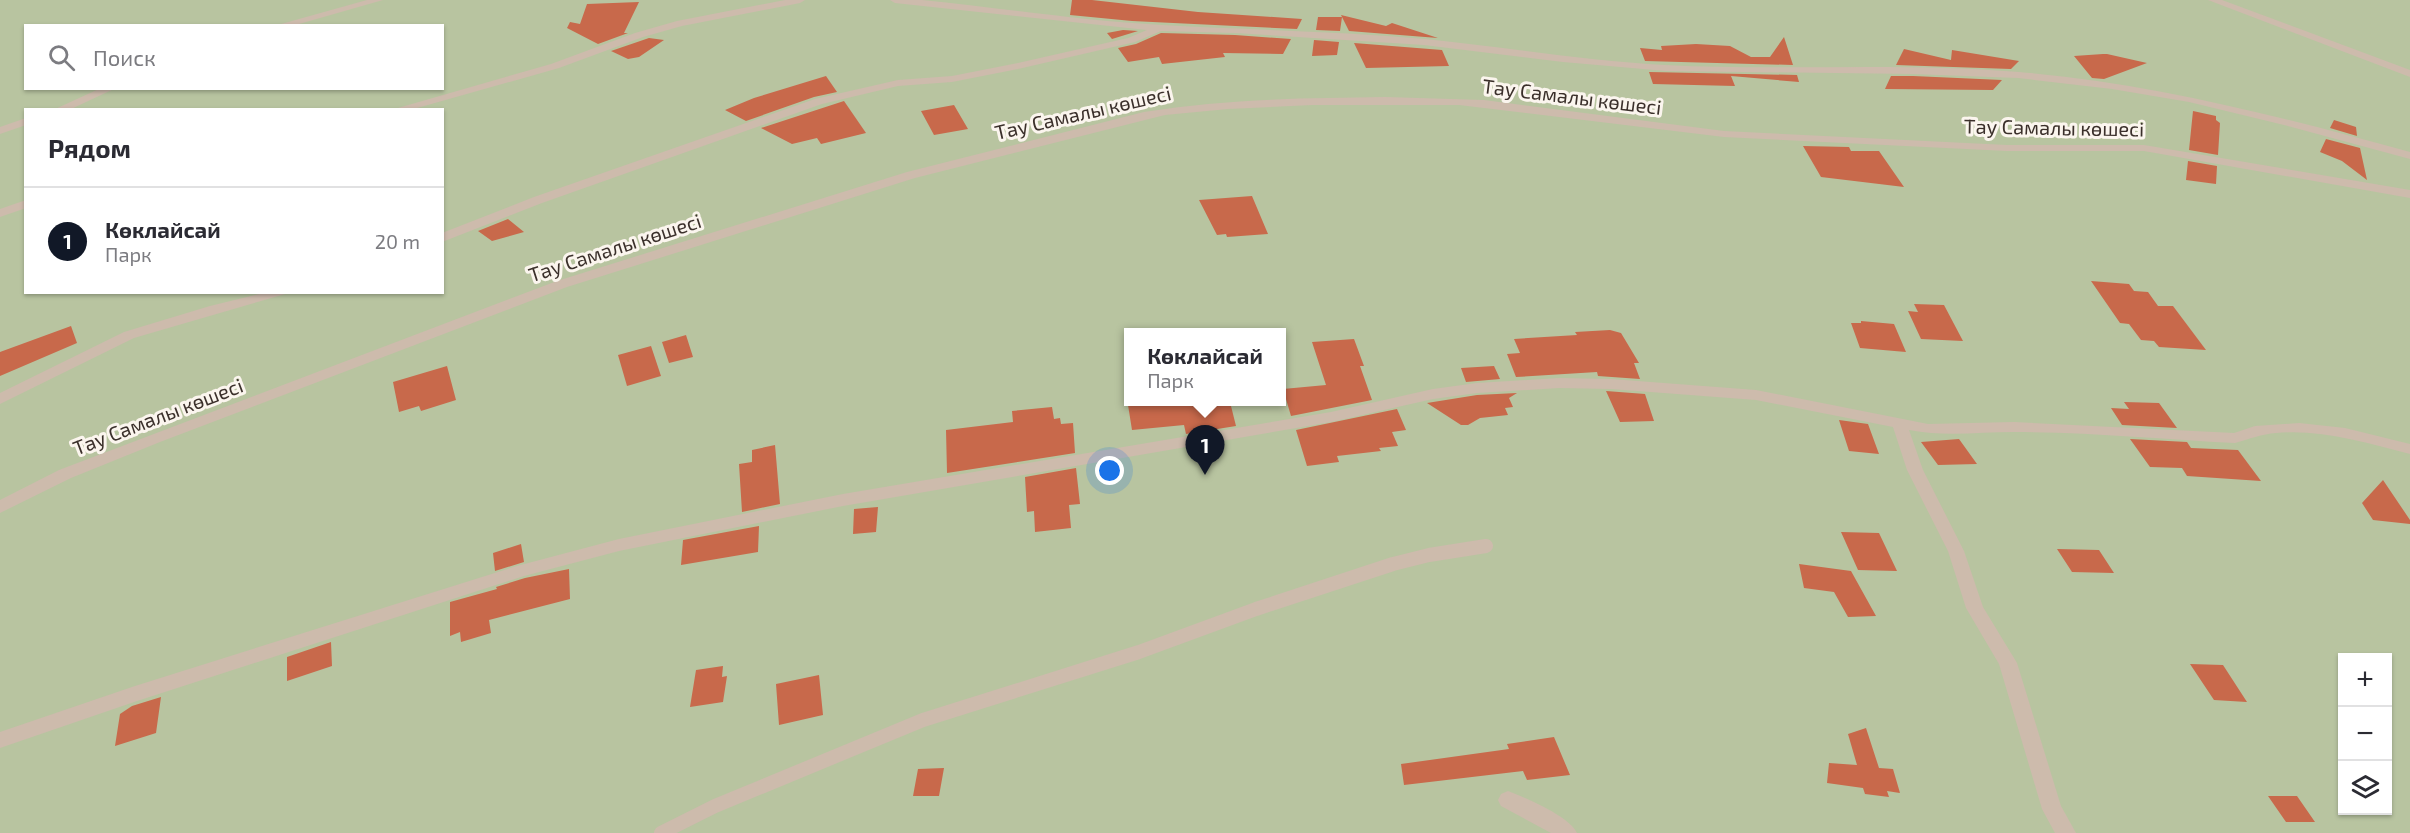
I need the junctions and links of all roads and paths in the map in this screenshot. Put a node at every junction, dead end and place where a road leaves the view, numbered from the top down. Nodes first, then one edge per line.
1 (378, 0) edge
2 (800, 0) edge
3 (895, 0) edge
4 (2213, 0) edge
5 (287, 24) edge
6 (1160, 28) junction
7 (2410, 74) edge
8 (106, 90) edge
9 (63, 108) edge
10 (403, 108) edge
11 (24, 123) edge
12 (0, 131) edge
13 (2410, 156) edge
14 (2410, 194) edge
15 (24, 205) edge
16 (0, 213) edge
17 (444, 237) edge
18 (277, 294) edge
19 (0, 399) edge
20 (1899, 423) junction
21 (2410, 449) edge
22 (0, 507) edge
23 (1486, 546) dead end
24 (0, 740) edge
25 (1508, 800) dead end
26 (661, 833) edge
27 (1567, 833) edge
28 (2066, 833) edge

1 - 5 street
2 - 10 street
3 - 6 street
4 - 7 street
6 - 13 street
6 - 17 street
8 - 9 street
11 - 12 street
14 - 22 street, Тау Самалы көшесі
15 - 16 street
18 - 19 street
20 - 21 street
20 - 24 street
20 - 28 street
23 - 26 lane
25 - 27 street

